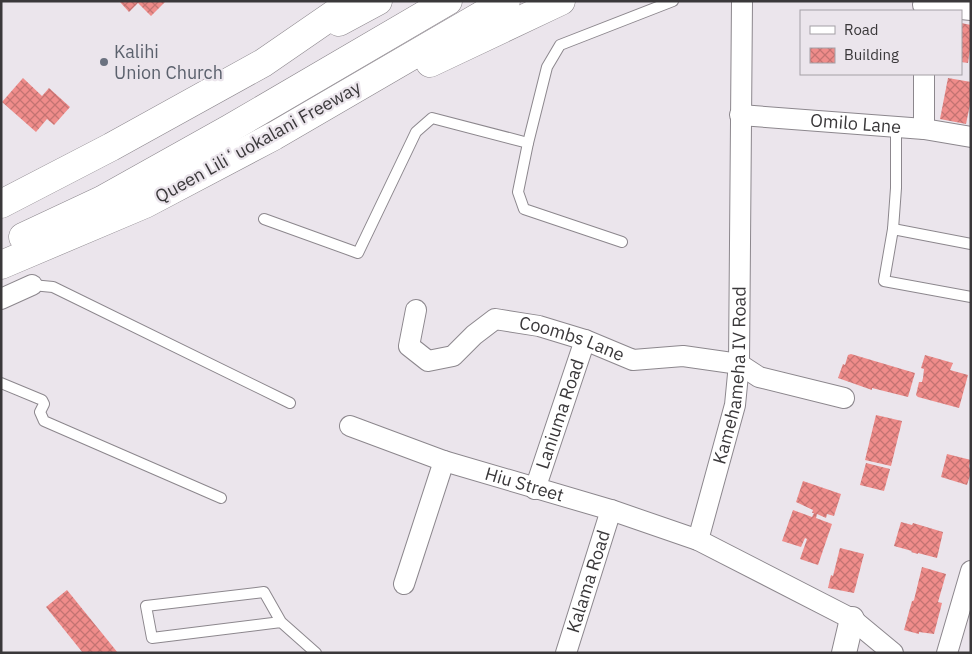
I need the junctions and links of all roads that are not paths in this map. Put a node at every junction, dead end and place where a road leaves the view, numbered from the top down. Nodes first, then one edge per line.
1 (353, 1) edge
2 (378, 1) edge
3 (448, 1) edge
4 (506, 1) edge
5 (561, 1) edge
6 (673, 1) edge
7 (742, 1) edge
8 (923, 6) edge
9 (971, 10) edge
10 (263, 63) junction
11 (924, 75) edge
12 (740, 115) junction
13 (896, 127) junction
14 (924, 129) junction
15 (274, 136) junction
16 (971, 137) edge
17 (528, 143) junction
18 (1, 204) edge
19 (264, 219) dead end
20 (893, 229) junction
21 (622, 242) dead end
22 (971, 244) edge
23 (1, 247) edge
24 (1, 264) edge
25 (32, 285) joint
26 (971, 297) edge
27 (1, 299) edge
28 (416, 310) dead end
29 (584, 340) junction
30 (739, 364) junction
31 (1, 383) edge
32 (844, 398) dead end
33 (290, 403) dead end
34 (350, 426) dead end
35 (444, 460) junction
36 (535, 489) junction
37 (220, 498) dead end
38 (611, 510) junction
39 (698, 540) junction
40 (971, 570) edge
41 (404, 584) dead end
42 (852, 619) junction
43 (281, 622) junction
44 (316, 653) edge
45 (566, 653) edge
46 (844, 653) edge
47 (893, 653) edge
48 (947, 653) edge

1 - 10 highway
2 - 10 highway
3 - 23 highway
4 - 15 highway, Queen Liliʻuokalani Freeway
5 - 15 highway
6 - 17 lane
7 - 12 street, Kamehameha IV Road
8 - 9 street
10 - 18 highway
11 - 14 street
12 - 13 street, Omilo Lane
12 - 30 street, Kamehameha IV Road
13 - 14 street, Omilo Lane
13 - 20 lane
14 - 16 street, Omilo Lane
15 - 24 highway, Queen Liliʻuokalani Freeway
17 - 19 lane
17 - 21 lane
20 - 22 lane
20 - 26 lane
25 - 27 street
25 - 33 lane
28 - 29 street, Coombs Lane
29 - 30 street, Coombs Lane
29 - 36 street, Laniuma Road
30 - 32 street, Coombs Lane
30 - 39 street, Kamehameha IV Road
31 - 37 lane
34 - 35 street, Hiu Street
35 - 36 street, Hiu Street
35 - 41 street
36 - 38 street, Hiu Street
38 - 39 street, Hiu Street
38 - 45 street, Kalama Road
39 - 42 street
40 - 48 street
42 - 46 street
42 - 47 street
43 - 43 lane
43 - 44 lane

